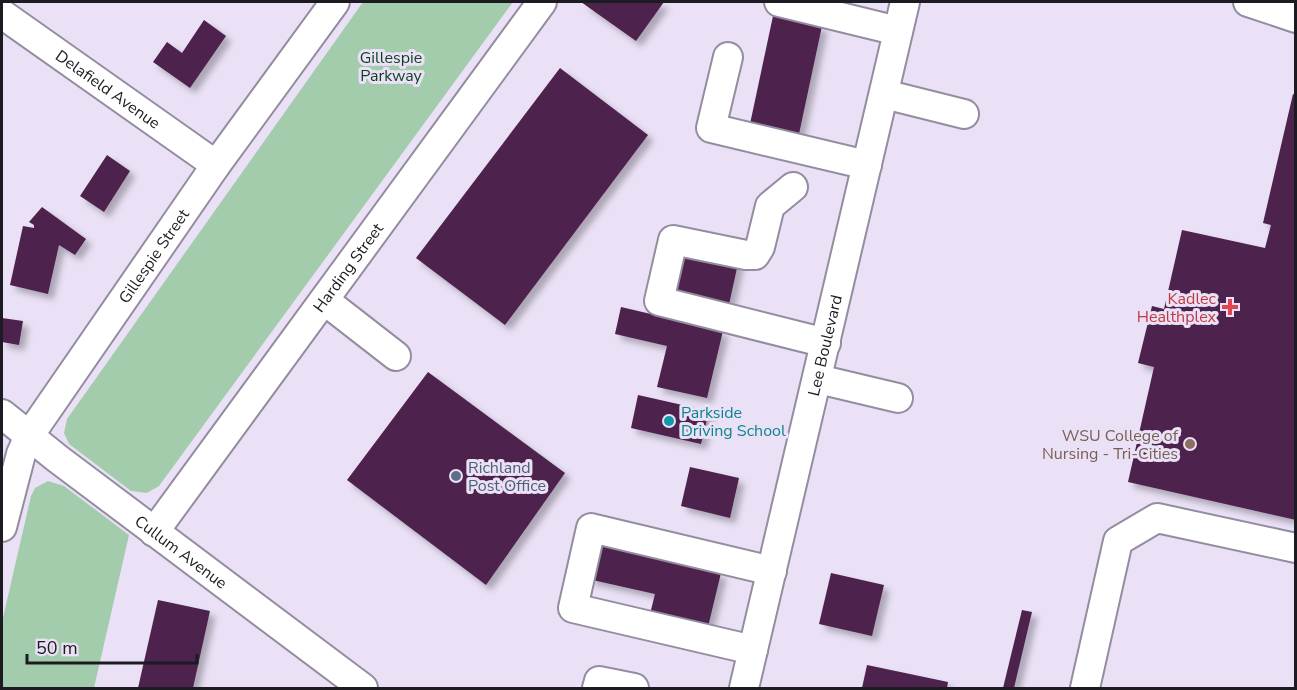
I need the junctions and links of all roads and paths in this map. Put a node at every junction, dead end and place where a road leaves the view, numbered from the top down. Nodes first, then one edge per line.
1 (335, 2) edge
2 (542, 2) edge
3 (779, 2) edge
4 (905, 2) edge
5 (1248, 2) edge
6 (2, 14) edge
7 (1296, 18) edge
8 (898, 31) junction
9 (728, 57) dead end
10 (884, 94) junction
11 (964, 114) dead end
12 (216, 165) junction
13 (867, 165) junction
14 (793, 187) dead end
15 (324, 300) junction
16 (826, 343) junction
17 (396, 356) dead end
18 (818, 379) junction
19 (898, 398) dead end
20 (2, 414) edge
21 (29, 436) junction
22 (2, 527) edge
23 (154, 532) junction
24 (1296, 548) edge
25 (772, 571) junction
26 (753, 651) junction
27 (363, 688) edge
28 (597, 688) edge
29 (634, 688) edge
30 (744, 688) edge
31 (1085, 688) edge

1 - 12 street, Gillespie Street
2 - 15 street, Harding Street
3 - 8 street
4 - 8 street, Lee Boulevard
5 - 7 street
6 - 12 street, Delafield Avenue
8 - 10 street, Lee Boulevard
9 - 13 street
10 - 11 street
10 - 13 street, Lee Boulevard
12 - 21 street, Gillespie Street
13 - 16 street, Lee Boulevard
14 - 16 street
15 - 17 street
15 - 23 street, Harding Street
16 - 18 street, Lee Boulevard
18 - 19 street
18 - 25 street, Lee Boulevard
20 - 21 street, Cullum Avenue
21 - 22 street, Gillespie Street
21 - 23 street, Cullum Avenue
23 - 27 street, Cullum Avenue
24 - 31 street
25 - 26 street, Lee Boulevard
25 - 26 street
26 - 30 street, Lee Boulevard
28 - 29 street

